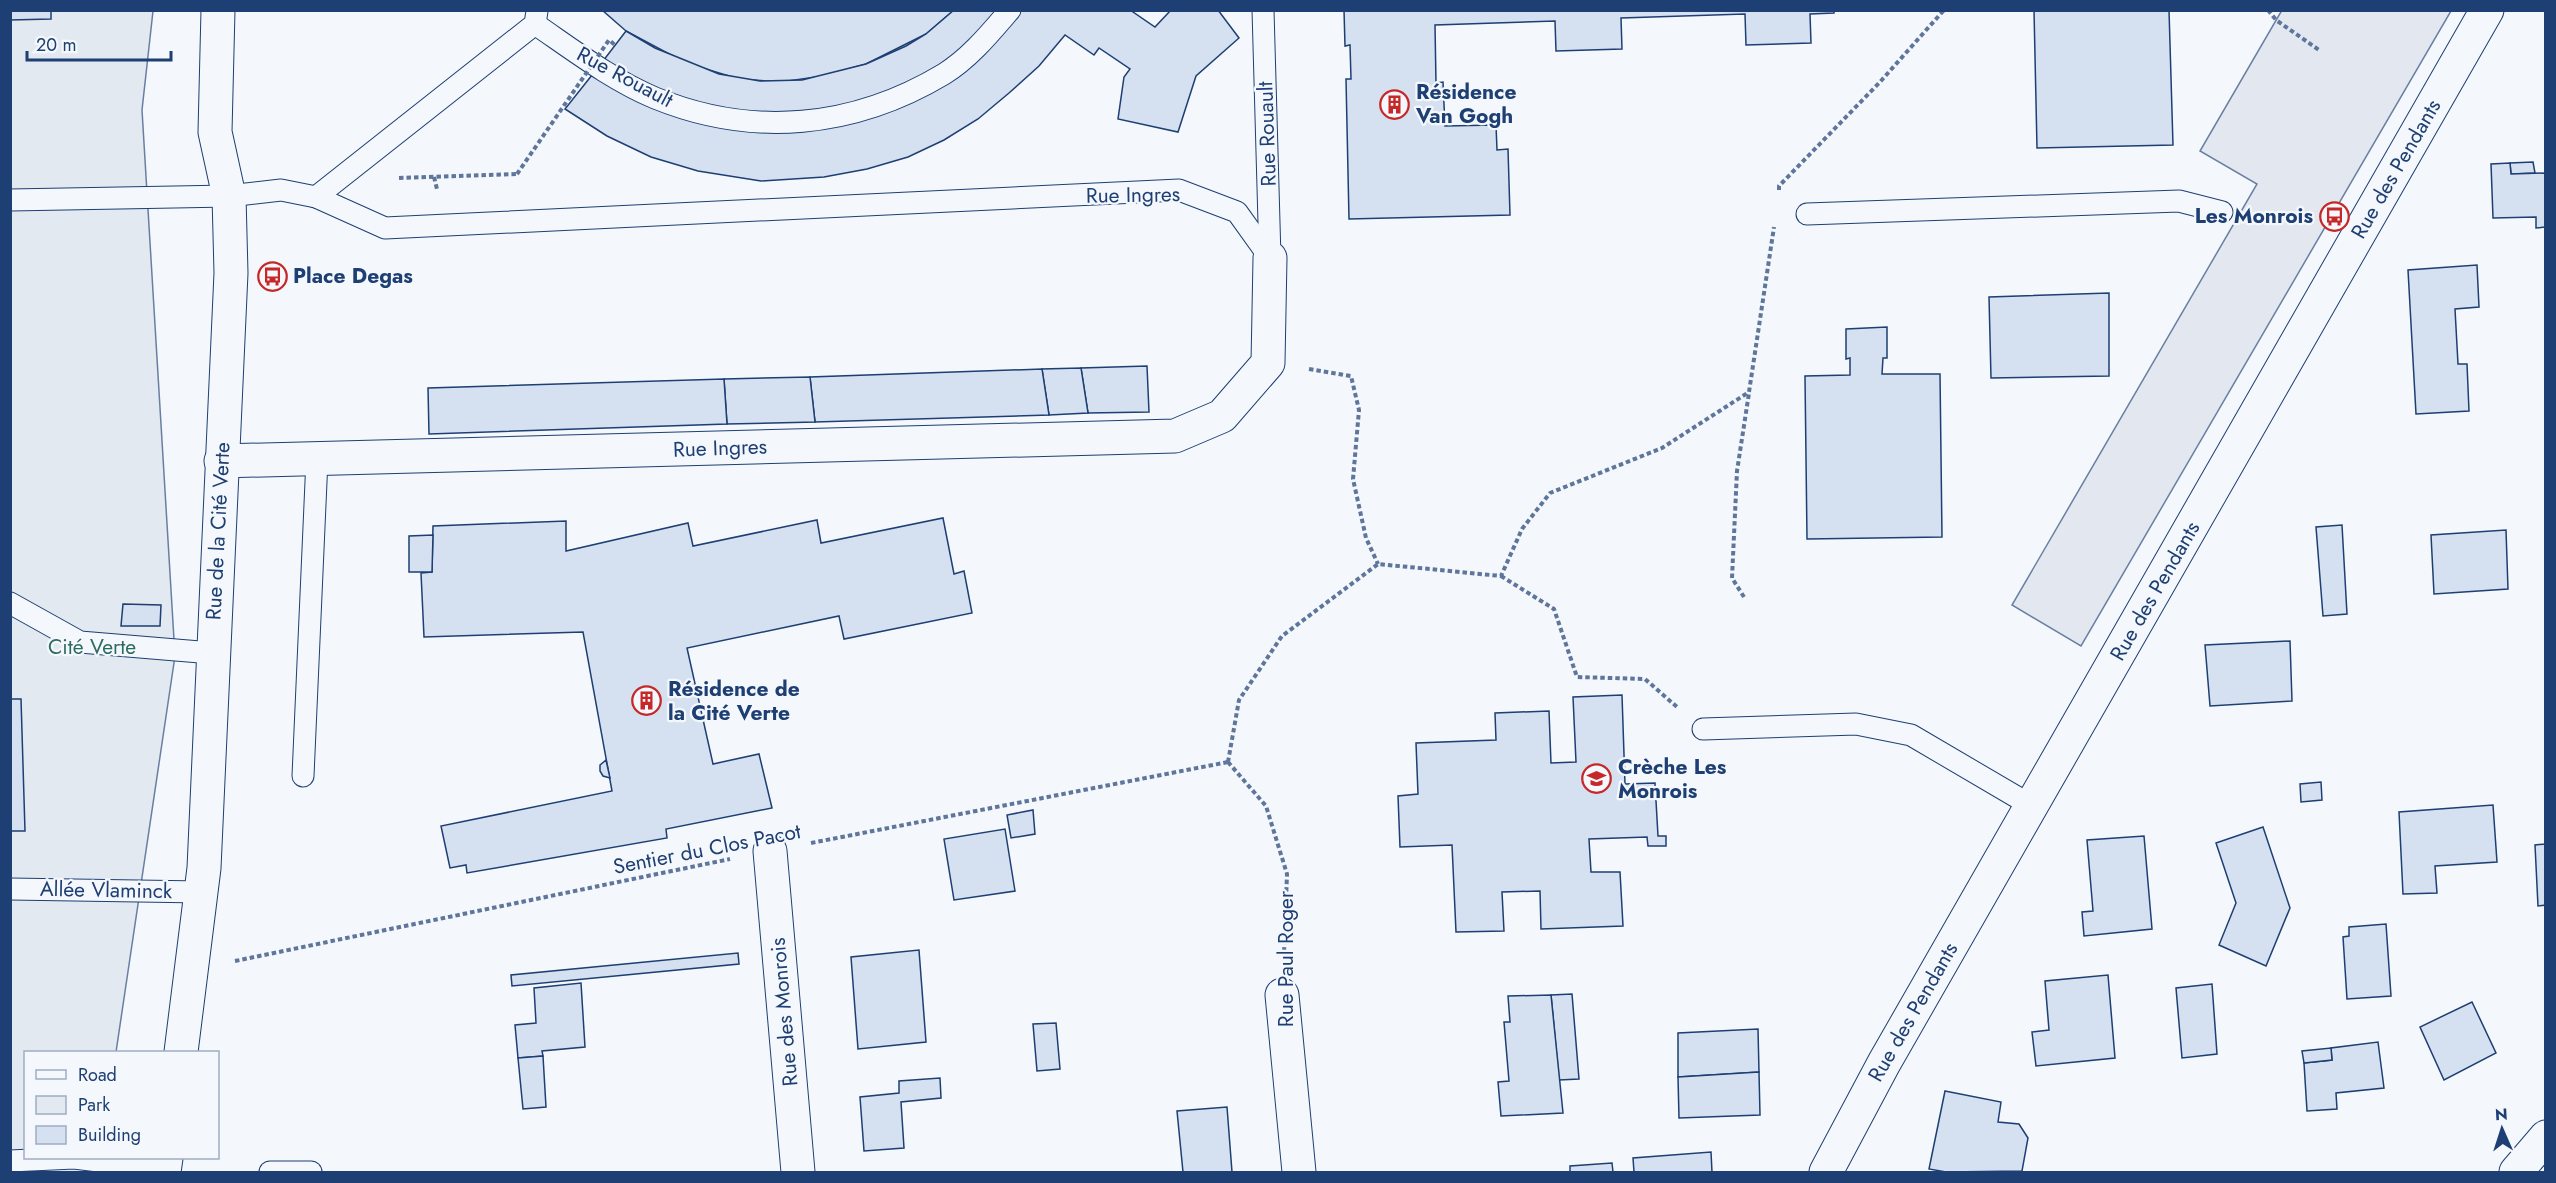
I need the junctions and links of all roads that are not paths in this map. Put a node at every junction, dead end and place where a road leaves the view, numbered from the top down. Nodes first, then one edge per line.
1 (218, 10) edge
2 (1010, 10) edge
3 (1263, 10) edge
4 (2487, 10) edge
5 (536, 17) edge
6 (229, 196) junction
7 (316, 197) junction
8 (10, 200) edge
9 (2222, 212) dead end
10 (1807, 214) dead end
11 (1270, 258) junction
12 (317, 459) junction
13 (221, 461) junction
14 (10, 603) edge
15 (212, 653) junction
16 (1703, 729) road end
17 (303, 776) dead end
18 (2032, 806) junction
19 (770, 851) road end
20 (10, 889) edge
21 (202, 892) junction
22 (1282, 995) road end
23 (181, 1051) edge
24 (2546, 1137) edge
25 (53, 1159) edge
26 (85, 1159) edge
27 (10, 1161) edge
28 (165, 1166) edge
29 (270, 1173) edge
30 (311, 1173) edge
31 (798, 1173) edge
32 (1299, 1173) edge
33 (1826, 1173) edge
34 (2517, 1173) edge

1 - 6 street, Rue de la Cité Verte
2 - 5 lane, Rue Rouault
3 - 11 lane, Rue Rouault
4 - 18 street, Rue des Pendants
5 - 7 lane, Rue Rouault
6 - 7 lane, Rue Ingres
6 - 8 lane
6 - 13 street, Rue de la Cité Verte
7 - 11 lane, Rue Ingres
9 - 10 lane
11 - 12 street, Rue Ingres
12 - 13 street, Rue Ingres
12 - 17 lane
13 - 15 street, Rue de la Cité Verte
14 - 15 lane
15 - 21 street, Rue de la Cité Verte
16 - 18 lane
18 - 33 street, Rue des Pendants
19 - 31 street, Rue des Monrois
20 - 21 lane, Allée Vlaminck
21 - 23 street, Rue de la Cité Verte
22 - 32 street, Rue Paul Roger
24 - 34 street
25 - 27 lane
26 - 28 lane
29 - 30 lane

